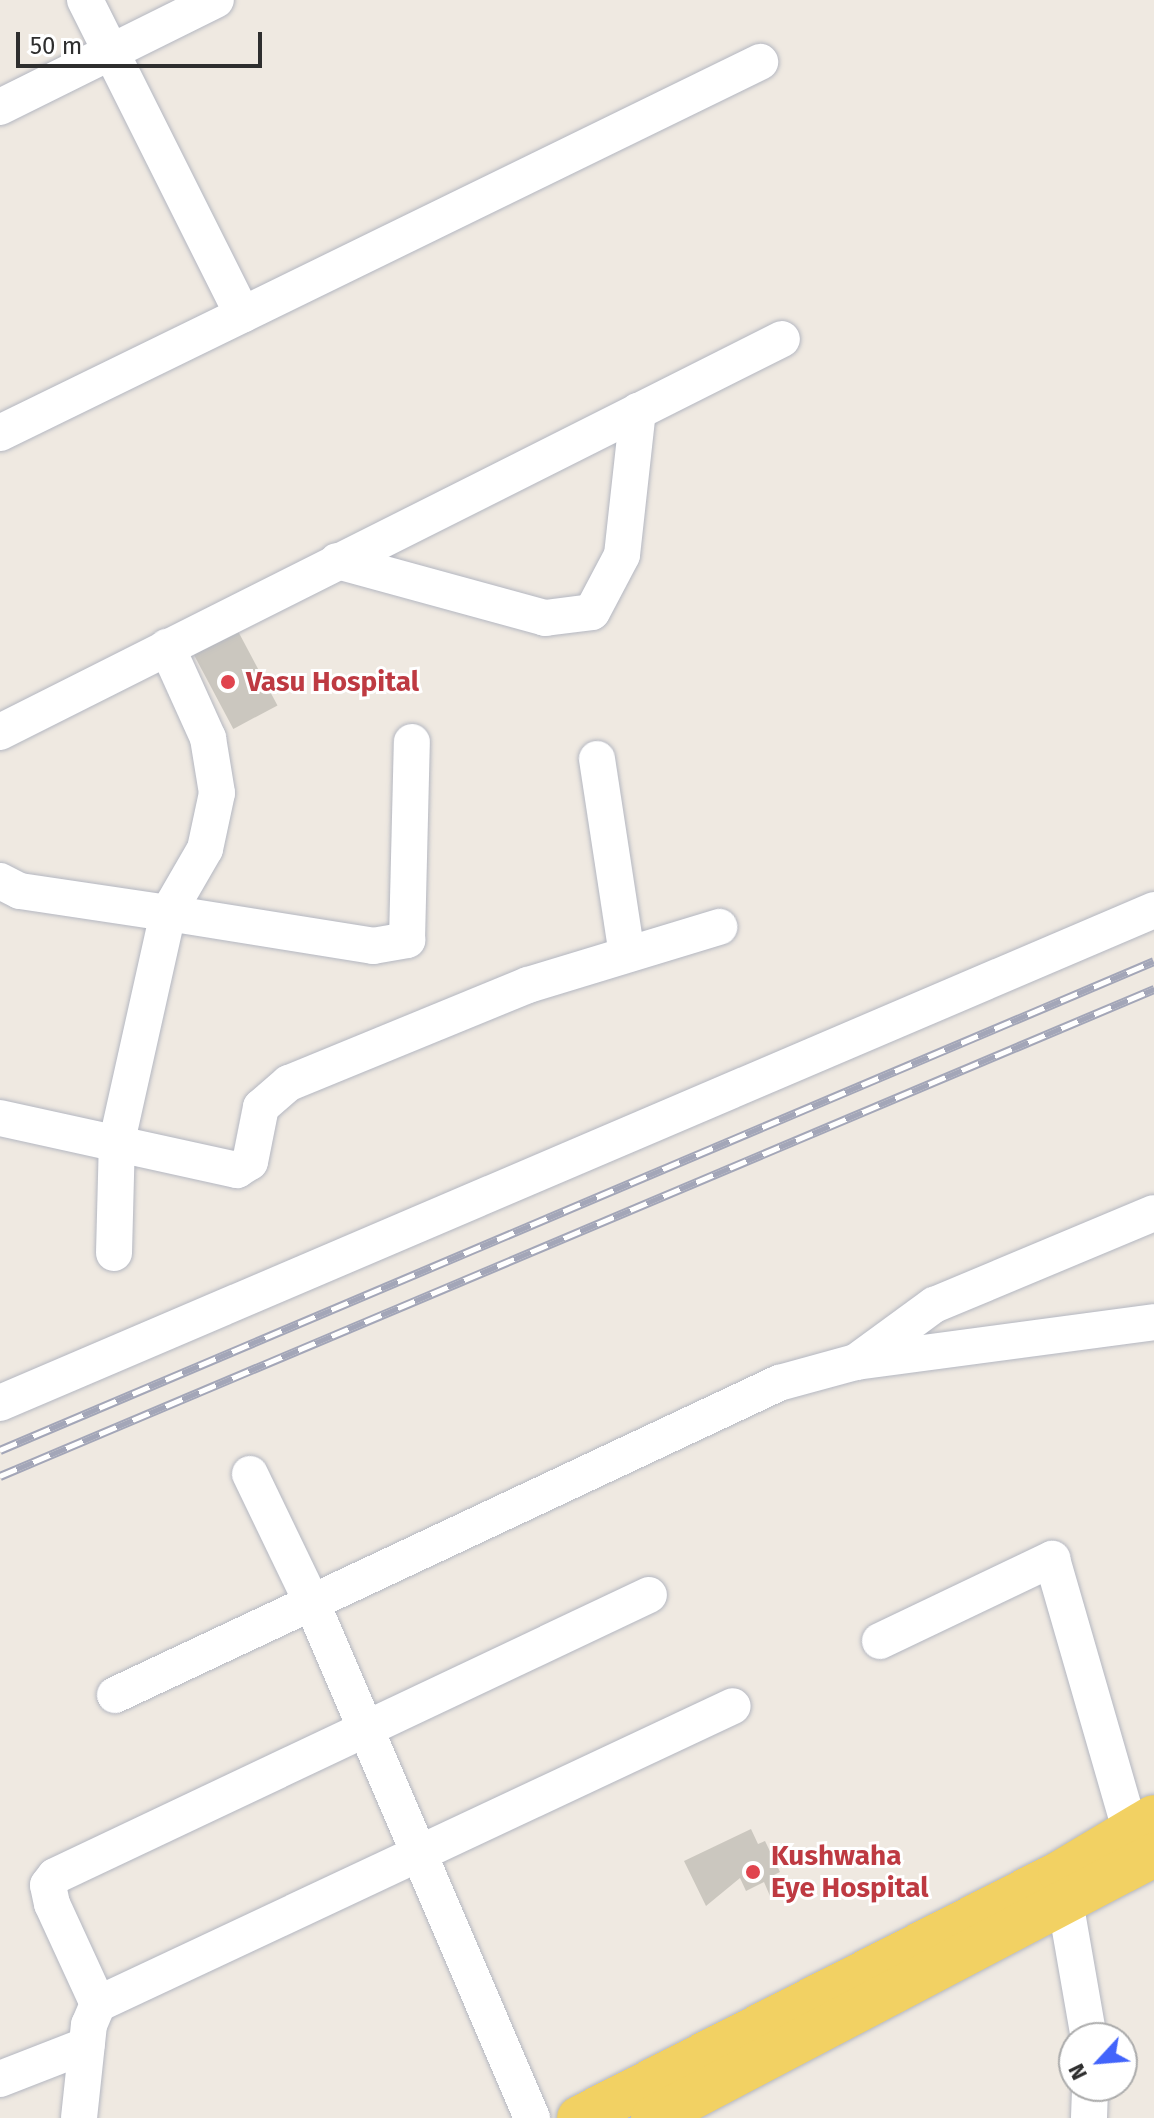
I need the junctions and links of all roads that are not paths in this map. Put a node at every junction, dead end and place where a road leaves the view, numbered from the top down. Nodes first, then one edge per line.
1 (85, 0) edge
2 (216, 0) edge
3 (112, 50) junction
4 (760, 62) dead end
5 (0, 107) edge
6 (243, 315) junction
7 (782, 339) dead end
8 (638, 411) junction
9 (0, 433) edge
10 (337, 561) junction
11 (167, 647) junction
12 (0, 732) edge
13 (412, 742) dead end
14 (597, 759) dead end
15 (0, 881) edge
16 (1154, 910) edge
17 (168, 913) junction
18 (719, 927) dead end
19 (627, 954) junction
20 (0, 1118) edge
21 (117, 1141) junction
22 (1154, 1213) edge
23 (114, 1253) dead end
24 (1154, 1322) edge
25 (856, 1362) junction
26 (0, 1403) edge
27 (250, 1474) dead end
28 (649, 1595) dead end
29 (311, 1601) junction
30 (880, 1641) dead end
31 (115, 1695) dead end
32 (733, 1706) dead end
33 (367, 1728) junction
34 (1144, 1841) edge
35 (420, 1849) junction
36 (1063, 1888) junction
37 (98, 2004) junction
38 (1086, 2022) edge
39 (87, 2045) junction
40 (16, 2073) edge
41 (80, 2108) edge
42 (532, 2118) edge
43 (579, 2118) edge
44 (653, 2118) edge

1 - 3 street
2 - 3 street
3 - 5 street
3 - 6 street
4 - 6 street
6 - 9 street
7 - 8 street
8 - 10 street
8 - 10 street
10 - 11 street
11 - 12 street
11 - 17 street
13 - 17 street
14 - 19 street
15 - 17 street
16 - 26 street
17 - 21 street
18 - 19 street
19 - 21 street
20 - 21 street
21 - 23 street
22 - 25 street
24 - 25 street
25 - 29 street
27 - 29 street
28 - 33 street
29 - 31 street
29 - 33 street
30 - 34 street
32 - 35 street
33 - 35 street
33 - 37 street
34 - 36 main road
35 - 37 street
35 - 42 street
36 - 38 street
36 - 43 main road
36 - 44 main road
37 - 39 street
39 - 40 street
39 - 41 street
40 - 41 street

